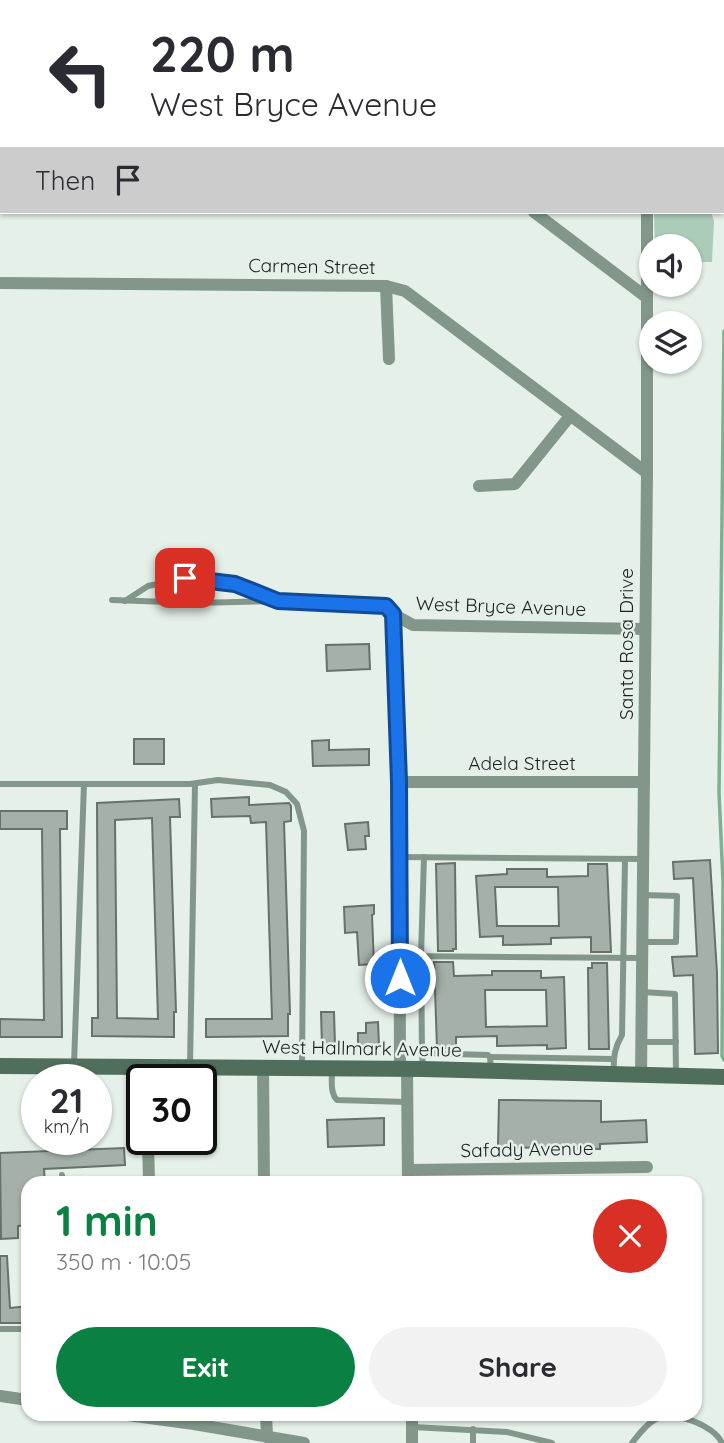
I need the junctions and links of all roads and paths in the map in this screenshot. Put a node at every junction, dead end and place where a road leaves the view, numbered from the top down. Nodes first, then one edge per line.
1 (537, 214) edge
2 (647, 214) edge
3 (647, 234) edge
4 (0, 283) edge
5 (386, 286) junction
6 (639, 291) edge
7 (646, 297) edge
8 (389, 359) dead end
9 (570, 416) junction
10 (647, 472) junction
11 (479, 486) dead end
12 (112, 600) dead end
13 (125, 601) junction
14 (278, 601) junction
15 (393, 614) junction
16 (645, 629) junction
17 (399, 782) junction
18 (644, 782) junction
19 (0, 783) edge
20 (84, 784) junction
21 (195, 784) junction
22 (399, 857) junction
23 (424, 857) junction
24 (625, 859) junction
25 (643, 859) junction
26 (643, 895) junction
27 (643, 942) junction
28 (400, 956) junction
29 (421, 956) junction
30 (624, 958) junction
31 (642, 958) junction
32 (642, 992) junction
33 (641, 1042) junction
34 (676, 1042) junction
35 (74, 1064) edge
36 (190, 1064) edge
37 (413, 1065) junction
38 (0, 1066) edge
39 (21, 1066) edge
40 (217, 1067) edge
41 (263, 1067) junction
42 (613, 1067) junction
43 (302, 1068) junction
44 (332, 1068) junction
45 (641, 1076) junction
46 (676, 1076) junction
47 (724, 1077) edge
48 (407, 1102) junction
49 (148, 1155) edge
50 (647, 1167) dead end
51 (149, 1176) edge
52 (264, 1176) edge
53 (408, 1176) edge
54 (432, 1176) edge
55 (0, 1329) edge
56 (21, 1329) edge
57 (0, 1396) edge
58 (21, 1400) edge
59 (178, 1421) edge
60 (266, 1421) edge
61 (412, 1421) edge
62 (419, 1421) edge
63 (653, 1421) edge
64 (692, 1421) edge
65 (473, 1429) junction
66 (267, 1437) junction
67 (304, 1443) edge
68 (412, 1443) edge
69 (473, 1443) edge
70 (552, 1443) edge
71 (632, 1443) edge
72 (722, 1443) edge

1 - 6 street
2 - 3 street, Santa Rosa Drive
4 - 5 street, Carmen Street
5 - 8 street
5 - 9 street, Carmen Street
7 - 10 street, Santa Rosa Drive
9 - 10 street, Carmen Street
9 - 11 street
10 - 16 street, Santa Rosa Drive
12 - 13 lane, West Bryce Avenue
13 - 14 lane, West Bryce Avenue
13 - 14 lane, West Bryce Avenue
14 - 15 street, West Bryce Avenue
15 - 16 street, West Bryce Avenue
15 - 17 street
16 - 18 street, Santa Rosa Drive
17 - 18 street, Adela Street
17 - 22 street
18 - 25 street, Santa Rosa Drive
19 - 20 lane
20 - 21 lane
20 - 35 lane
21 - 36 lane
21 - 43 lane
22 - 23 lane
22 - 28 street
23 - 24 lane
23 - 29 lane
24 - 25 lane
24 - 30 lane
25 - 26 street, Santa Rosa Drive
26 - 27 street, Santa Rosa Drive
26 - 27 lane
27 - 31 street, Santa Rosa Drive
28 - 29 lane
28 - 37 street
29 - 30 lane
29 - 37 lane
30 - 31 lane
30 - 42 lane
31 - 32 street, Santa Rosa Drive
32 - 33 street, Santa Rosa Drive
32 - 34 lane
33 - 34 lane
33 - 45 street, Santa Rosa Drive
34 - 46 lane
37 - 42 street, West Hallmark Avenue
37 - 44 street, West Hallmark Avenue
37 - 48 street
38 - 39 street, West Hallmark Avenue
40 - 41 street, West Hallmark Avenue
41 - 43 street, West Hallmark Avenue
41 - 52 street
42 - 45 street, West Hallmark Avenue
43 - 44 street, West Hallmark Avenue
44 - 48 lane
45 - 46 street, West Hallmark Avenue
46 - 47 street, West Hallmark Avenue
48 - 53 street
49 - 51 street
50 - 54 street, Safady Avenue
55 - 56 lane
57 - 58 street
59 - 66 street
60 - 66 street
61 - 68 street
62 - 65 lane
63 - 71 lane
64 - 72 lane
65 - 69 lane
65 - 70 lane
66 - 67 street

